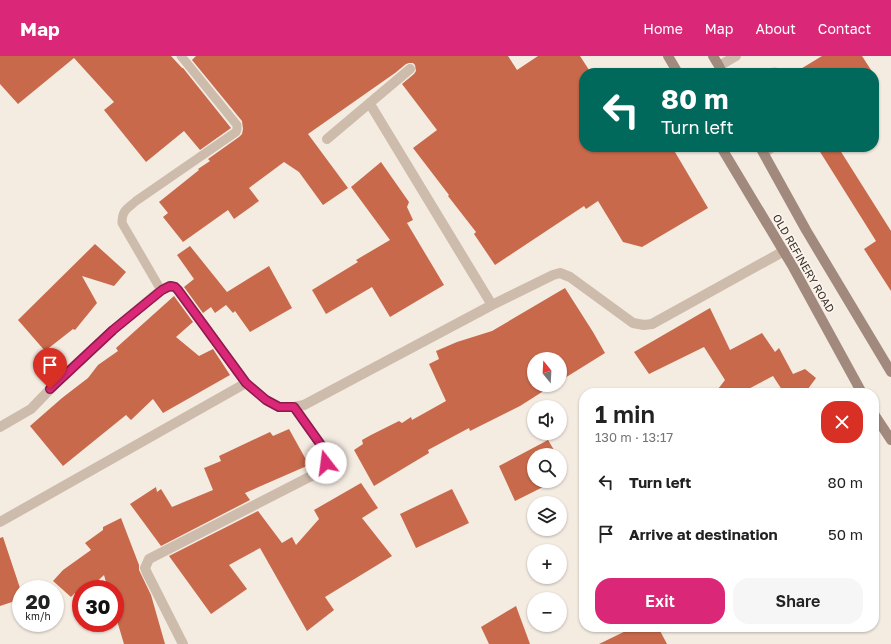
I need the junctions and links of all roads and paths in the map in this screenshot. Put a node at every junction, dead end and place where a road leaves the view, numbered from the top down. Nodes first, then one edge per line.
1 (181, 56) edge
2 (668, 56) edge
3 (713, 56) edge
4 (736, 56) edge
5 (675, 68) edge
6 (720, 68) edge
7 (722, 68) edge
8 (410, 69) dead end
9 (370, 104) junction
10 (328, 140) dead end
11 (724, 152) edge
12 (763, 152) edge
13 (784, 251) junction
14 (162, 290) junction
15 (492, 305) junction
16 (891, 372) edge
17 (246, 383) junction
18 (859, 388) edge
19 (294, 407) junction
20 (879, 422) edge
21 (0, 428) edge
22 (891, 440) edge
23 (0, 522) edge
24 (183, 644) edge

1 - 14 lane
2 - 5 main road
3 - 6 main road
4 - 7 street
8 - 9 street
9 - 10 street
9 - 15 street
11 - 13 main road, OLD REFINERY ROAD
12 - 16 main road, OLD REFINERY ROAD
13 - 15 street
13 - 18 main road, OLD REFINERY ROAD
14 - 17 street
14 - 21 street
15 - 19 street
17 - 19 street
17 - 23 street
19 - 24 street
20 - 22 main road

